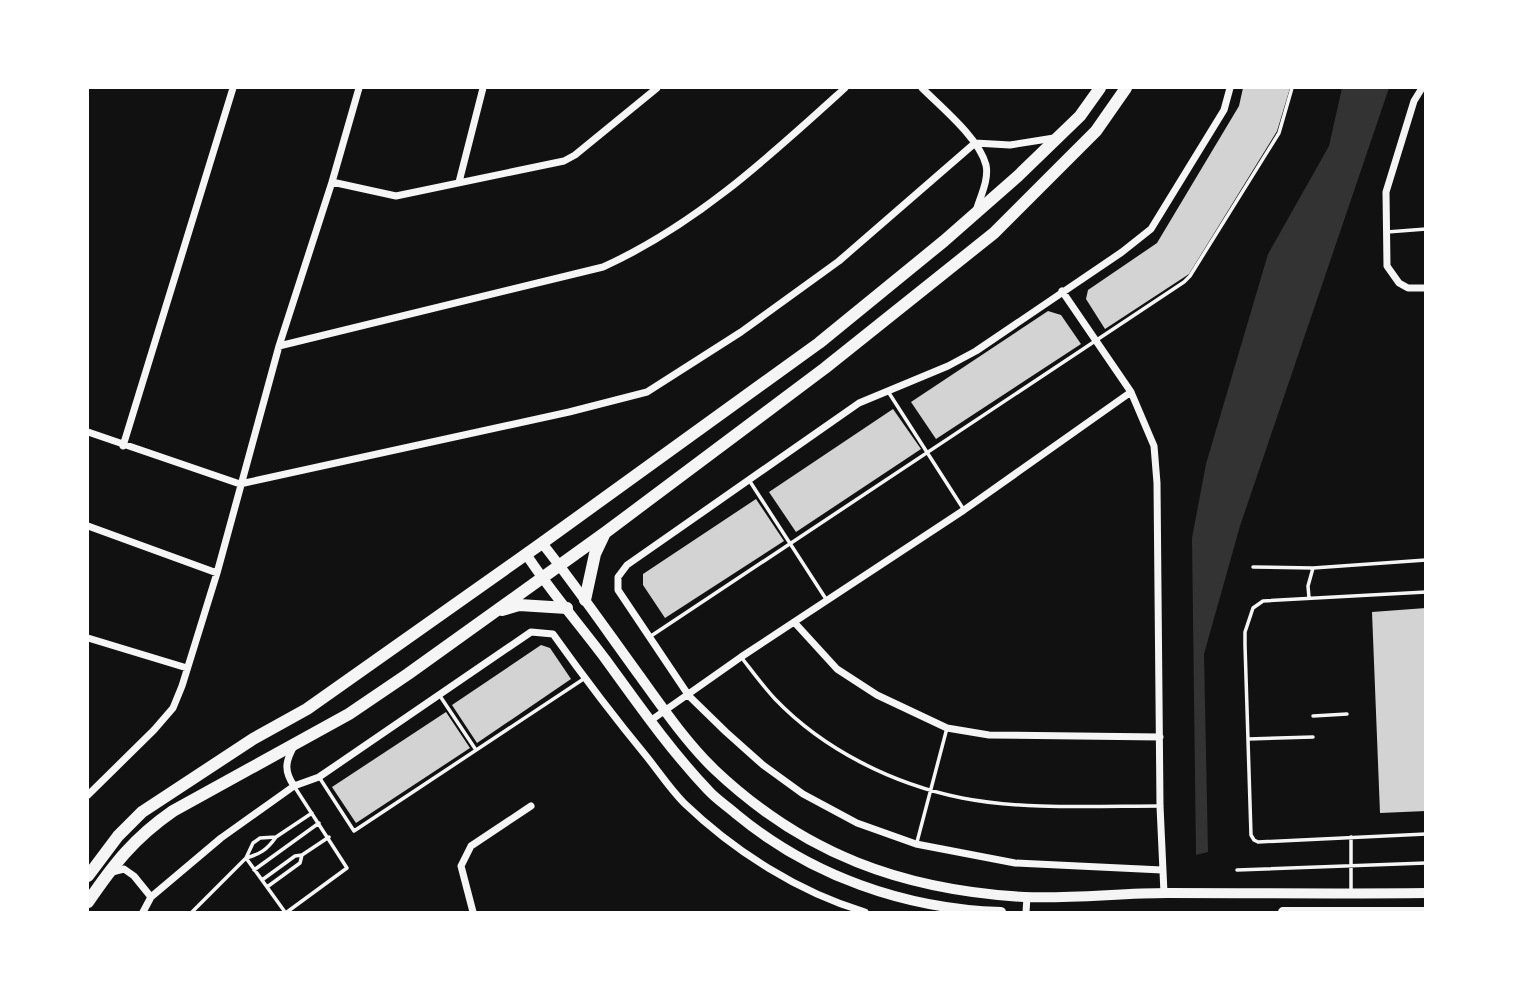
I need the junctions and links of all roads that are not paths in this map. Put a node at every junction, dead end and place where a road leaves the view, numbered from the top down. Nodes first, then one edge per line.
1 (233, 88) edge
2 (359, 88) edge
3 (483, 88) edge
4 (657, 88) edge
5 (845, 88) edge
6 (922, 88) edge
7 (1100, 88) edge
8 (1126, 88) edge
9 (1230, 88) edge
10 (1292, 88) edge
11 (1422, 88) edge
12 (1059, 138) junction
13 (975, 143) junction
14 (332, 182) junction
15 (459, 182) junction
16 (975, 214) junction
17 (1426, 229) edge
18 (1387, 232) junction
19 (1426, 288) edge
20 (1062, 291) junction
21 (1096, 341) junction
22 (279, 346) junction
23 (887, 391) junction
24 (1131, 392) junction
25 (88, 432) edge
26 (123, 446) junction
27 (928, 451) junction
28 (749, 480) junction
29 (240, 484) junction
30 (964, 510) junction
31 (88, 526) edge
32 (606, 532) junction
33 (789, 542) junction
34 (542, 543) junction
35 (526, 554) junction
36 (1426, 560) edge
37 (559, 565) junction
38 (1253, 567) dead end
39 (1313, 568) junction
40 (217, 573) junction
41 (541, 577) junction
42 (1426, 592) edge
43 (1309, 598) junction
44 (585, 600) junction
45 (828, 601) junction
46 (567, 608) junction
47 (492, 613) junction
48 (795, 623) junction
49 (650, 636) junction
50 (88, 638) edge
51 (741, 657) junction
52 (187, 668) junction
53 (584, 678) junction
54 (440, 696) junction
55 (689, 696) junction
56 (664, 710) junction
57 (1347, 714) dead end
58 (1312, 716) dead end
59 (650, 721) junction
60 (947, 728) junction
61 (1160, 737) junction
62 (1313, 737) dead end
63 (1248, 739) junction
64 (296, 743) junction
65 (476, 750) junction
66 (319, 778) junction
67 (294, 786) junction
68 (931, 789) junction
69 (88, 795) edge
70 (531, 806) dead end
71 (1160, 806) junction
72 (312, 813) junction
73 (319, 824) junction
74 (1426, 834) edge
75 (276, 837) junction
76 (328, 837) junction
77 (1351, 837) junction
78 (916, 844) junction
79 (302, 855) junction
80 (246, 858) junction
81 (1426, 863) edge
82 (1350, 866) junction
83 (254, 870) junction
84 (1162, 870) junction
85 (1237, 870) dead end
86 (108, 873) junction
87 (88, 876) edge
88 (262, 880) junction
89 (267, 887) junction
90 (1164, 893) junction
91 (1351, 894) junction
92 (1426, 894) edge
93 (151, 897) junction
94 (1027, 897) junction
95 (88, 902) edge
96 (143, 912) edge
97 (192, 912) edge
98 (286, 912) edge
99 (473, 912) edge
100 (865, 912) edge
101 (1001, 912) edge
102 (1026, 912) edge
103 (1283, 912) edge
104 (1426, 912) edge

1 - 26 street
2 - 14 street
3 - 15 street
4 - 15 street
5 - 22 street
6 - 13 street
7 - 12 main road
8 - 32 main road
9 - 20 street
10 - 21 lane
11 - 18 street
12 - 13 street
12 - 16 main road
13 - 16 street
13 - 29 street
14 - 15 street
14 - 22 street
16 - 34 main road
17 - 18 lane
18 - 19 street
20 - 21 street
20 - 23 street
21 - 24 street
21 - 27 lane
22 - 29 street
23 - 27 lane
23 - 28 street
24 - 30 street
24 - 61 street
25 - 26 street
26 - 29 street
27 - 30 lane
27 - 33 lane
28 - 33 lane
28 - 49 street
29 - 40 street
30 - 45 street
31 - 40 street
32 - 37 main road
32 - 44 main road
33 - 45 lane
33 - 49 lane
34 - 35 main road
34 - 37 street
35 - 41 street
35 - 87 main road
36 - 39 lane
37 - 41 main road
37 - 44 street
38 - 39 lane
39 - 43 lane
40 - 52 street
41 - 46 street
41 - 47 main road
42 - 43 lane
43 - 63 lane
44 - 56 street
45 - 48 street
46 - 47 main road
46 - 59 street
47 - 64 main road
48 - 51 street
48 - 60 street
49 - 55 street
50 - 52 street
51 - 55 street
51 - 68 lane
52 - 69 street
53 - 54 street
53 - 65 lane
53 - 100 street
54 - 65 lane
54 - 66 street
55 - 56 street
55 - 78 street
56 - 59 street
56 - 94 street
57 - 58 lane
59 - 101 street
60 - 61 street
60 - 68 lane
61 - 71 street
62 - 63 lane
63 - 77 lane
64 - 67 street
64 - 86 main road
65 - 66 lane
66 - 67 street
67 - 72 lane
67 - 93 street
68 - 71 lane
68 - 78 lane
70 - 99 street
71 - 84 street
72 - 73 lane
72 - 75 lane
73 - 76 lane
73 - 83 lane
74 - 77 lane
75 - 80 lane
75 - 80 lane
76 - 79 lane
76 - 98 lane
77 - 82 lane
78 - 84 street
79 - 88 lane
79 - 89 lane
80 - 83 lane
80 - 97 lane
81 - 82 lane
82 - 85 lane
82 - 91 lane
83 - 88 lane
84 - 90 street
86 - 93 street
86 - 95 main road
88 - 89 lane
89 - 98 lane
90 - 91 street
90 - 94 street
91 - 92 street
93 - 96 street
94 - 102 street
103 - 104 street

